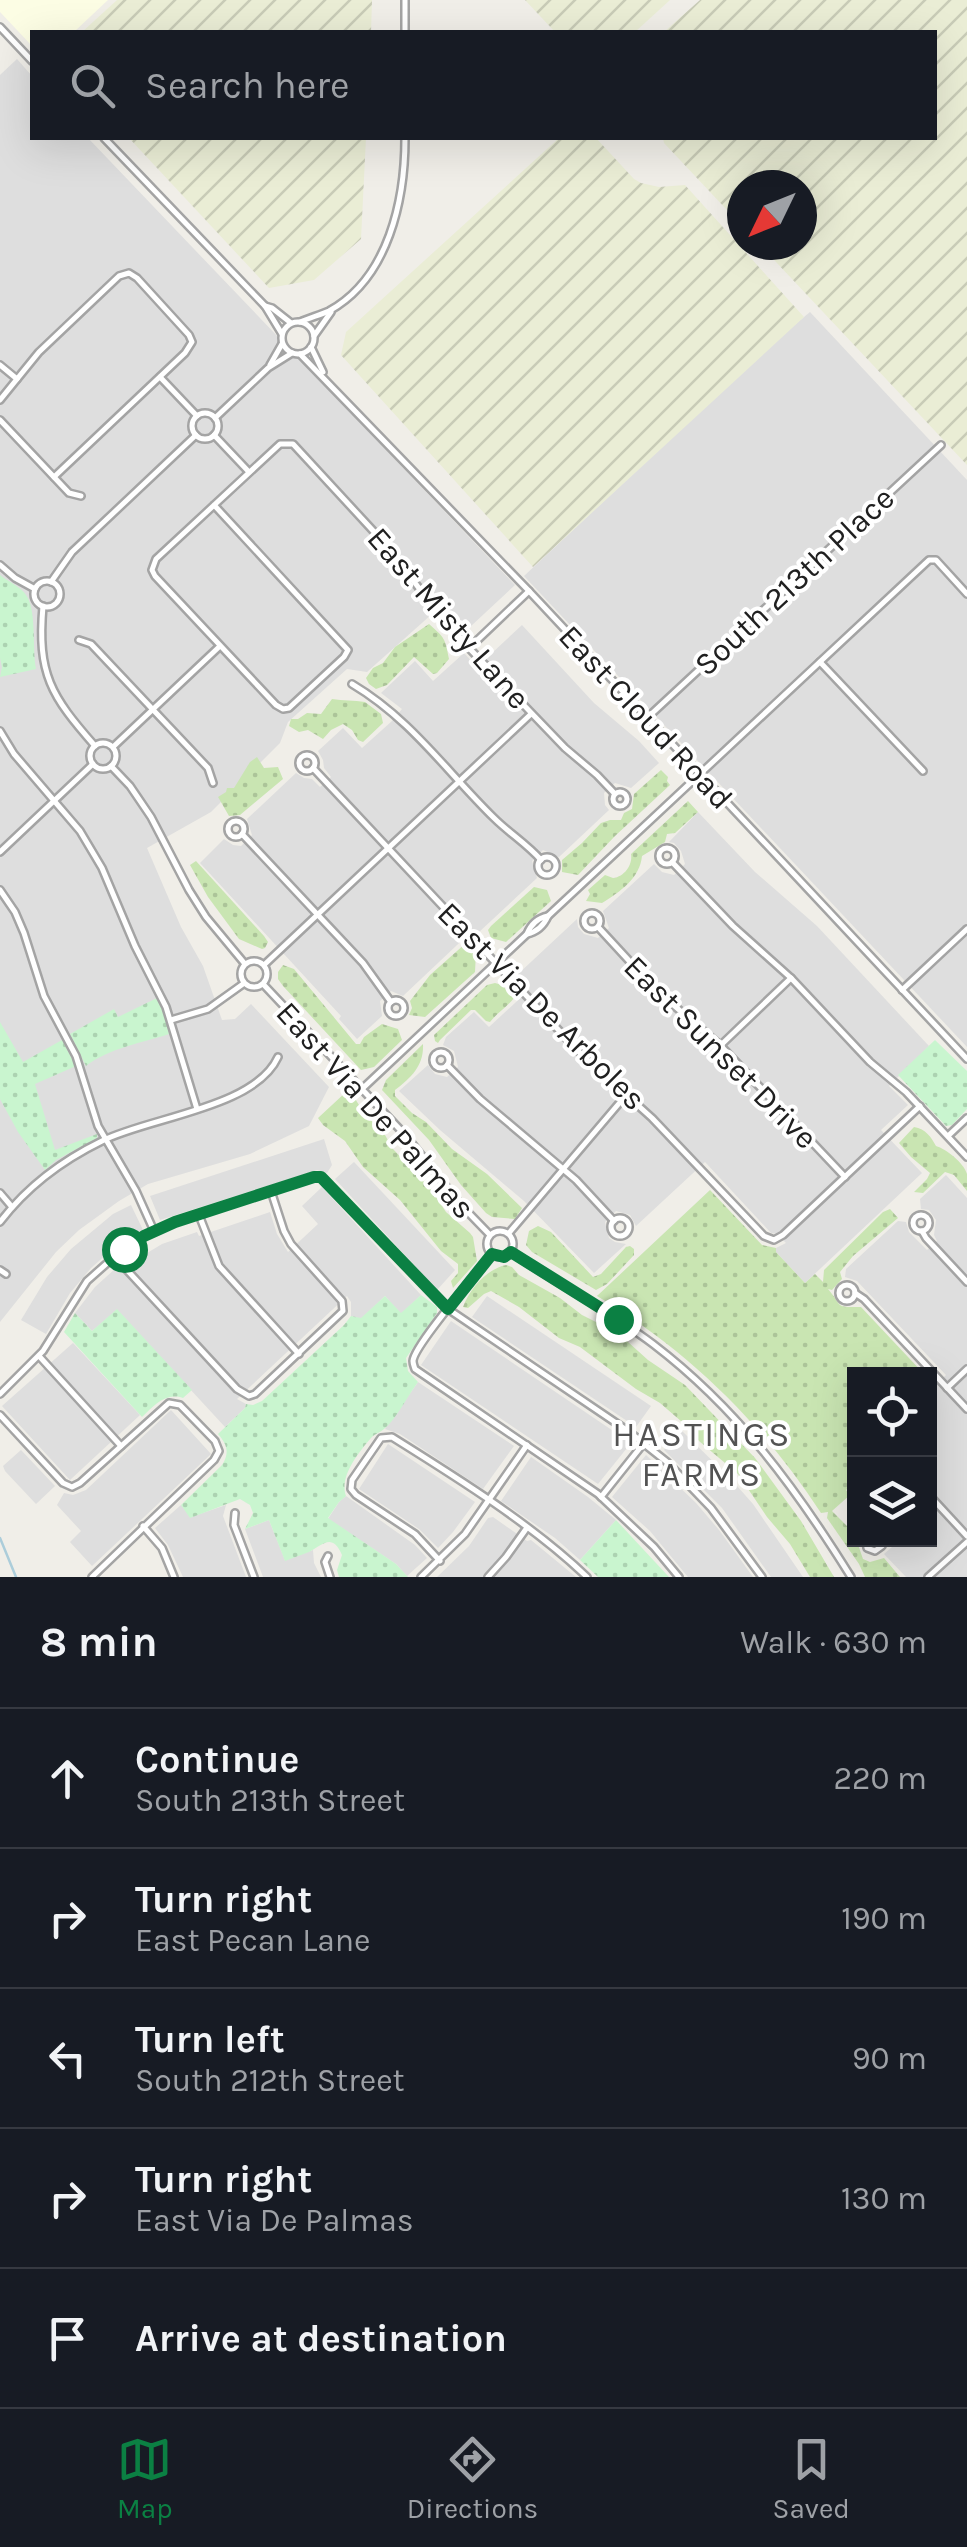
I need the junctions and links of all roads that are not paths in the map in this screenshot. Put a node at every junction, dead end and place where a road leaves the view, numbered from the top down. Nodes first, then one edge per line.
1 (405, 0) edge
2 (0, 27) edge
3 (405, 30) edge
4 (30, 59) edge
5 (106, 140) edge
6 (405, 140) edge
7 (264, 306) junction
8 (332, 309) junction
9 (300, 322) junction
10 (292, 323) junction
11 (282, 334) junction
12 (314, 336) junction
13 (282, 342) junction
14 (311, 347) junction
15 (292, 353) junction
16 (300, 354) junction
17 (0, 364) edge
18 (268, 368) junction
19 (323, 375) junction
20 (160, 377) junction
21 (17, 379) junction
22 (0, 400) edge
23 (197, 416) junction
24 (215, 418) junction
25 (0, 420) edge
26 (196, 435) junction
27 (214, 435) junction
28 (941, 445) dead end
29 (249, 472) junction
30 (54, 477) junction
31 (82, 496) dead end
32 (214, 505) junction
33 (0, 565) edge
34 (52, 582) junction
35 (35, 590) junction
36 (529, 592) junction
37 (967, 594) edge
38 (43, 606) junction
39 (78, 640) dead end
40 (220, 646) junction
41 (470, 648) junction
42 (820, 662) junction
43 (352, 684) dead end
44 (153, 710) junction
45 (531, 714) junction
46 (647, 718) junction
47 (0, 731) edge
48 (94, 746) junction
49 (113, 747) junction
50 (93, 764) junction
51 (111, 766) junction
52 (313, 768) dead end
53 (922, 770) dead end
54 (699, 773) junction
55 (459, 780) junction
56 (213, 783) dead end
57 (615, 794) dead end
58 (54, 802) junction
59 (242, 834) dead end
60 (388, 847) junction
61 (0, 852) edge
62 (542, 860) dead end
63 (672, 862) dead end
64 (0, 890) edge
65 (317, 915) junction
66 (598, 927) dead end
67 (967, 929) edge
68 (245, 964) junction
69 (496, 964) junction
70 (264, 965) junction
71 (792, 978) junction
72 (244, 983) junction
73 (264, 984) junction
74 (902, 990) junction
75 (390, 1002) dead end
76 (171, 1020) junction
77 (720, 1045) junction
78 (278, 1057) dead end
79 (967, 1059) edge
80 (446, 1065) dead end
81 (362, 1090) junction
82 (627, 1094) junction
83 (920, 1106) junction
84 (196, 1109) junction
85 (967, 1118) edge
86 (948, 1136) junction
87 (104, 1140) junction
88 (967, 1157) edge
89 (564, 1169) junction
90 (845, 1177) junction
91 (270, 1191) junction
92 (0, 1193) edge
93 (12, 1207) junction
94 (199, 1215) junction
95 (614, 1221) dead end
96 (0, 1222) edge
97 (154, 1231) junction
98 (922, 1231) dead end
99 (509, 1233) junction
100 (490, 1235) junction
101 (511, 1252) junction
102 (492, 1254) junction
103 (114, 1256) junction
104 (967, 1282) edge
105 (855, 1293) dead end
106 (448, 1309) junction
107 (299, 1354) junction
108 (38, 1356) junction
109 (967, 1369) edge
110 (947, 1388) junction
111 (0, 1394) edge
112 (967, 1409) edge
113 (0, 1415) edge
114 (644, 1443) junction
115 (527, 1445) junction
116 (122, 1446) junction
117 (601, 1497) junction
118 (488, 1501) junction
119 (937, 1506) edge
120 (235, 1513) dead end
121 (144, 1526) junction
122 (527, 1528) junction
123 (967, 1539) edge
124 (328, 1556) dead end
125 (440, 1561) junction
126 (92, 1577) edge
127 (174, 1577) edge
128 (254, 1577) edge
129 (330, 1577) edge
130 (422, 1577) edge
131 (488, 1577) edge
132 (587, 1577) edge
133 (678, 1577) edge
134 (762, 1577) edge
135 (851, 1577) edge
136 (928, 1577) edge

1 - 3 street
2 - 4 street
5 - 7 street
6 - 8 street
7 - 10 street
7 - 11 street
8 - 9 street
8 - 12 street
9 - 10 street
9 - 12 street
10 - 11 street
11 - 13 street
12 - 14 street
13 - 15 street
13 - 18 street
14 - 16 street
14 - 19 street, East Cloud Road
15 - 16 street
15 - 18 street
16 - 19 street, East Cloud Road
17 - 21 street
18 - 24 street
19 - 36 street, East Cloud Road
20 - 21 street
20 - 23 street
20 - 30 street
21 - 22 street
23 - 24 street
23 - 26 street
24 - 27 street
25 - 30 street
26 - 27 street
26 - 34 street
27 - 29 street
28 - 46 street, South 213th Place
29 - 32 street
29 - 41 street, East Misty Lane
30 - 31 street
32 - 40 street
32 - 40 street
33 - 35 street
34 - 35 street
34 - 38 street
35 - 38 street
36 - 41 street
36 - 46 street, East Cloud Road
37 - 42 street
38 - 48 street
39 - 44 street
40 - 44 street
41 - 45 street, East Misty Lane
42 - 53 street
42 - 54 street
43 - 55 street
44 - 49 street
44 - 56 street
45 - 55 street
45 - 57 street, East Misty Lane
46 - 54 street, East Cloud Road
47 - 58 street
48 - 49 street
48 - 50 street
49 - 51 street
50 - 51 street
50 - 58 street
51 - 68 street
52 - 60 street, East Via De Arboles
54 - 69 street
54 - 74 street, East Cloud Road
55 - 60 street
55 - 62 street
58 - 61 street
58 - 76 street
59 - 65 street
60 - 65 street
60 - 69 street, East Via De Arboles
63 - 71 street
64 - 87 street
65 - 70 street
65 - 75 street
66 - 77 street, East Sunset Drive
67 - 74 street
68 - 70 street, East Via De Palmas
68 - 72 street, East Via De Palmas
69 - 81 street
69 - 82 street, East Via De Arboles
70 - 73 street, East Via De Palmas
71 - 77 street
71 - 83 street
72 - 73 street, East Via De Palmas
72 - 76 street
73 - 81 street, East Via De Palmas
74 - 79 street, East Cloud Road
76 - 84 street
77 - 90 street, East Sunset Drive
78 - 84 street
80 - 89 street
81 - 100 street, East Via De Palmas
82 - 89 street
82 - 90 street, East Via De Arboles
83 - 86 street
83 - 90 street
84 - 87 street
85 - 86 street
86 - 88 street
87 - 93 street
87 - 97 street
89 - 95 street
89 - 99 street
91 - 94 street
91 - 106 street
91 - 107 street
92 - 93 street
93 - 96 street
94 - 97 street
94 - 107 street
97 - 103 street
98 - 104 street
99 - 100 street, East Via De Palmas
99 - 101 street, East Via De Palmas
100 - 102 street, East Via De Palmas
101 - 102 street, East Via De Palmas
101 - 135 street
102 - 106 street
103 - 107 street
103 - 108 street
105 - 110 street
106 - 114 street
106 - 115 street
108 - 111 street
108 - 116 street
109 - 110 street
110 - 112 street
113 - 116 street
114 - 117 street
114 - 134 street
115 - 117 street
115 - 118 street
116 - 121 street
117 - 133 street
118 - 122 street
118 - 125 street
118 - 125 street
119 - 123 street
120 - 128 street
121 - 126 street
121 - 127 street
122 - 131 street
122 - 132 street
123 - 136 street
124 - 129 street
125 - 130 street

